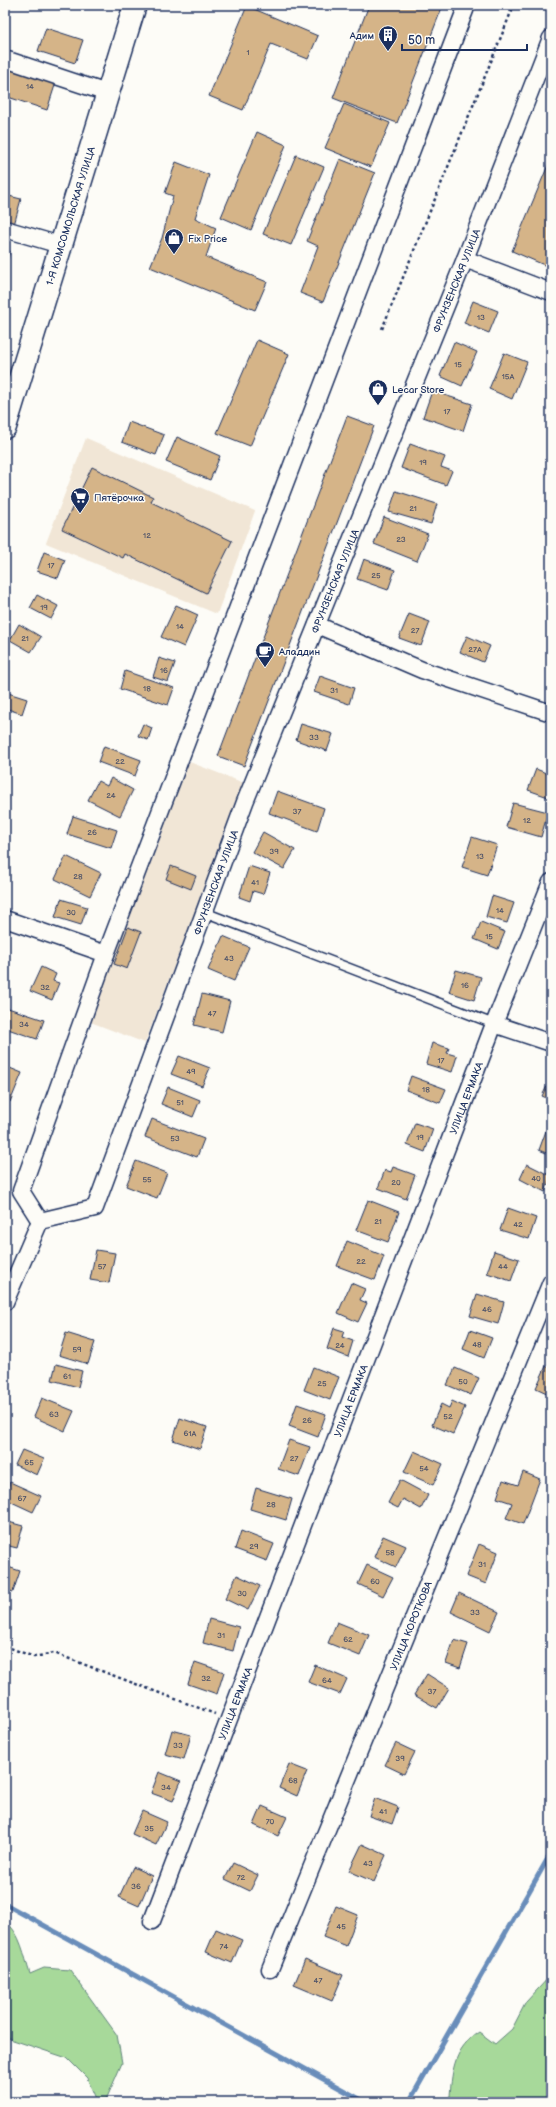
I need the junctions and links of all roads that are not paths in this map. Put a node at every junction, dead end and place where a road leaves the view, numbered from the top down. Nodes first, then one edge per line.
1 (135, 5) edge
2 (467, 5) edge
3 (551, 38) edge
4 (5, 59) edge
5 (107, 92) junction
6 (5, 229) edge
7 (60, 245) junction
8 (465, 259) junction
9 (551, 292) edge
10 (5, 427) edge
11 (317, 625) junction
12 (551, 713) edge
13 (551, 882) edge
14 (204, 912) junction
15 (5, 919) edge
16 (106, 954) junction
17 (494, 1024) junction
18 (551, 1043) edge
19 (40, 1222) junction
20 (551, 1282) edge
21 (5, 1302) edge
22 (152, 1921) dead end
23 (270, 1969) dead end

1 - 5 main road, 1-Я КОМСОМОЛЬСКАЯ УЛИЦА
2 - 16 street
3 - 8 street, ФРУНЗЕНСКАЯ УЛИЦА
4 - 5 street
5 - 7 main road, 1-Я КОМСОМОЛЬСКАЯ УЛИЦА
6 - 7 street
7 - 10 main road, 1-Я КОМСОМОЛЬСКАЯ УЛИЦА
8 - 9 street
8 - 11 street, ФРУНЗЕНСКАЯ УЛИЦА
11 - 12 street
11 - 14 street, ФРУНЗЕНСКАЯ УЛИЦА
13 - 17 street, УЛИЦА ЕРМАКА
14 - 17 lane
14 - 19 street, ФРУНЗЕНСКАЯ УЛИЦА
15 - 16 street
16 - 19 street
17 - 18 street
17 - 22 street, УЛИЦА ЕРМАКА
19 - 21 street
20 - 23 street, УЛИЦА КОРОТКОВА

